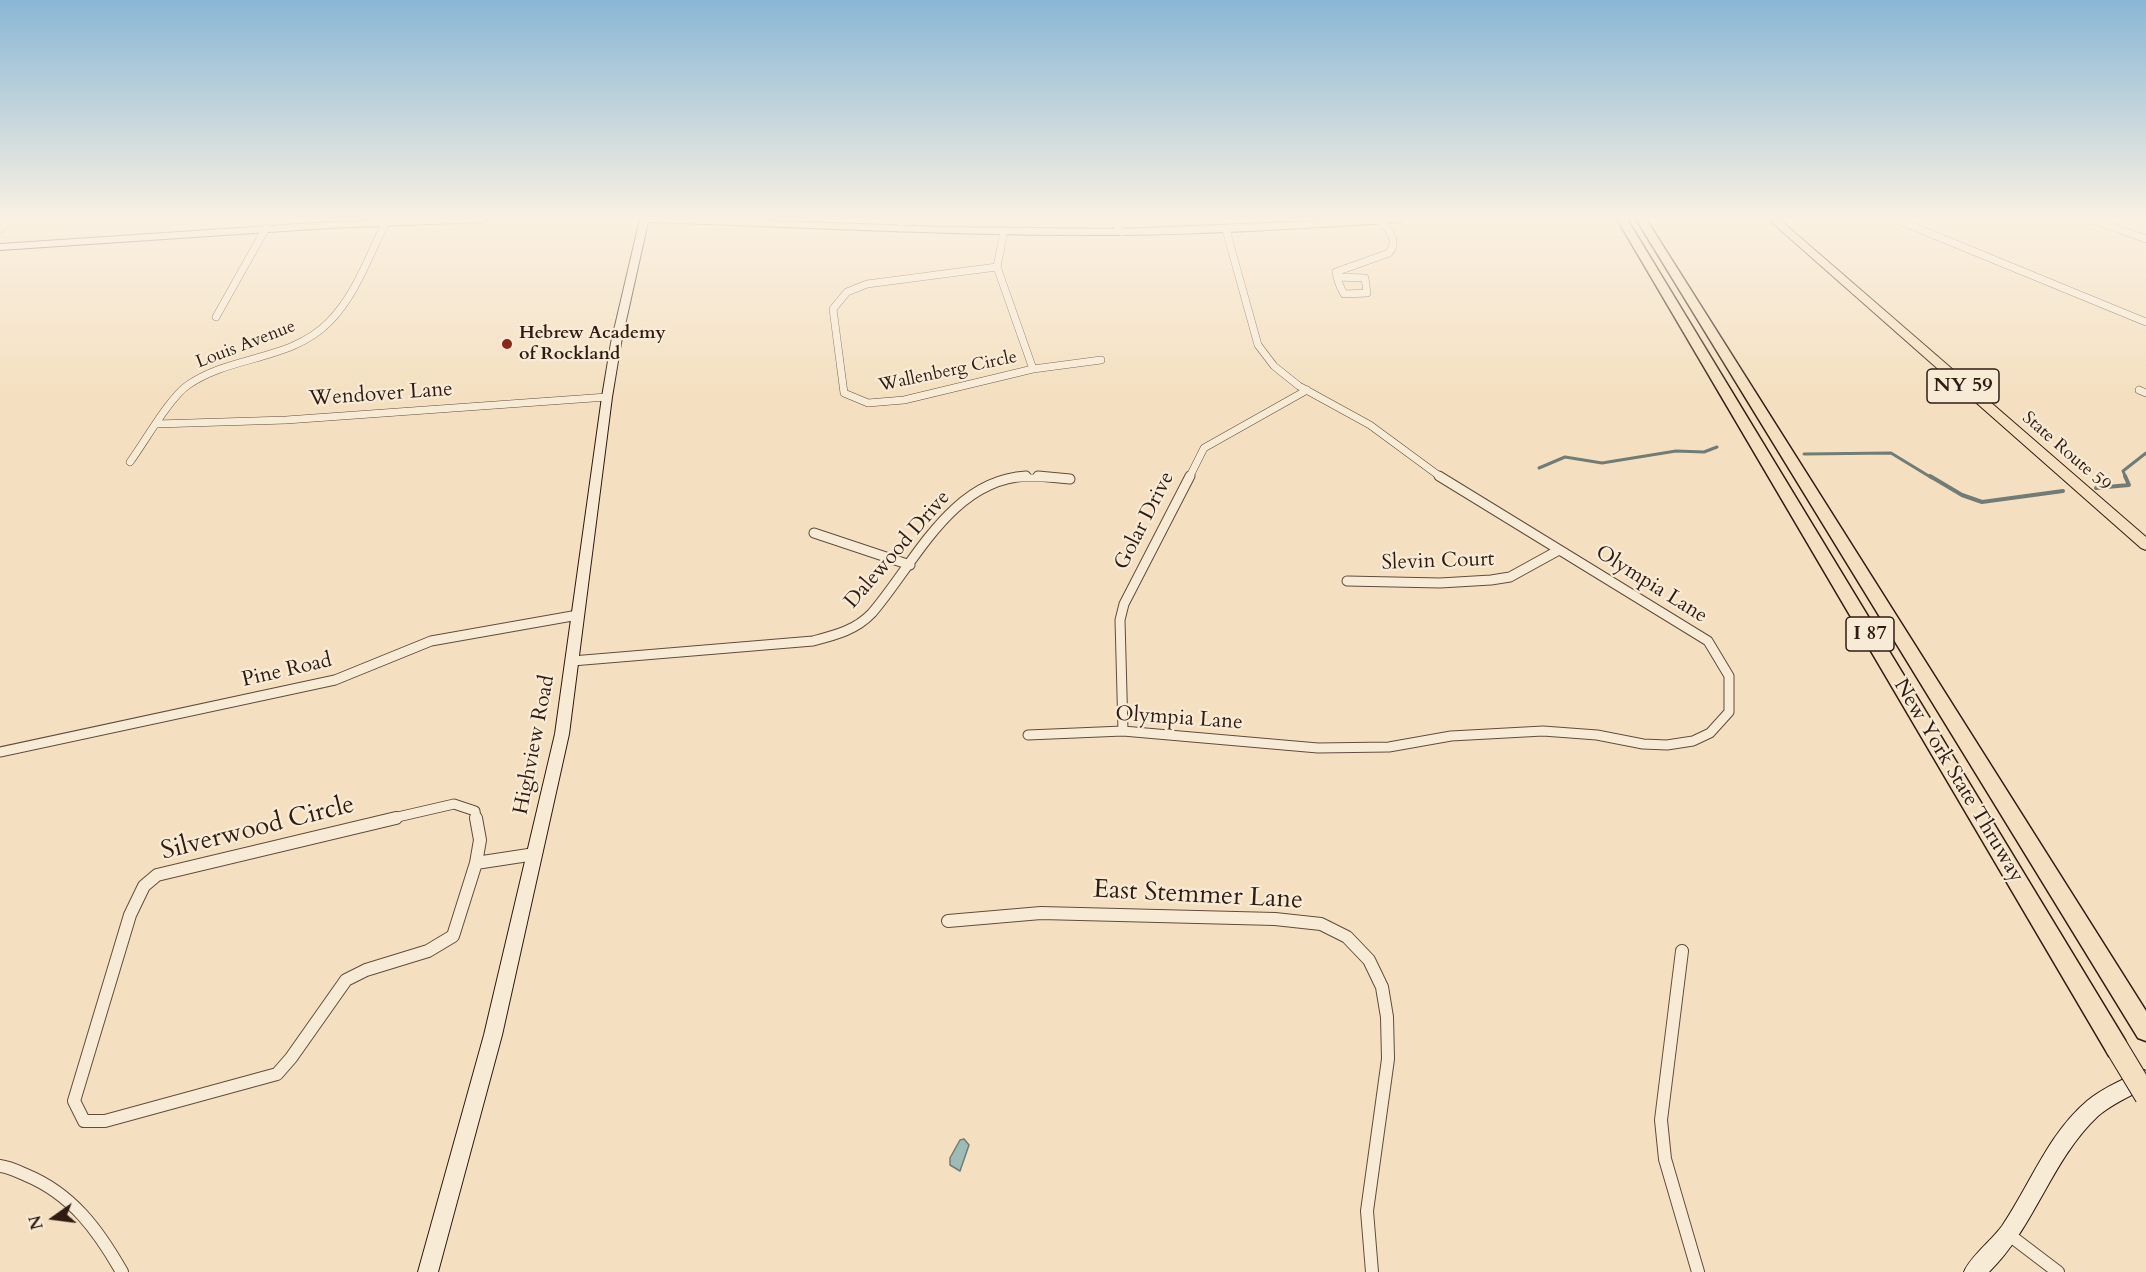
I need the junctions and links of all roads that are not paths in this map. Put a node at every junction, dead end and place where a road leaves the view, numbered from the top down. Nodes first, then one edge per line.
1 (238, 278) edge
2 (357, 278) edge
3 (631, 278) edge
4 (910, 278) edge
5 (1001, 278) edge
6 (1239, 278) edge
7 (1338, 278) edge
8 (1365, 278) edge
9 (1657, 278) edge
10 (1678, 278) edge
11 (1841, 278) edge
12 (2042, 278) edge
13 (216, 317) dead end
14 (2146, 322) edge
15 (1101, 360) dead end
16 (1033, 369) junction
17 (1307, 390) junction
18 (607, 397) junction
19 (157, 424) junction
20 (130, 462) dead end
21 (1070, 479) dead end
22 (814, 533) dead end
23 (2146, 545) edge
24 (1559, 550) junction
25 (910, 565) junction
26 (1347, 581) dead end
27 (578, 615) junction
28 (572, 661) junction
29 (1123, 731) junction
30 (1028, 735) dead end
31 (0, 752) edge
32 (535, 854) junction
33 (476, 863) junction
34 (948, 921) dead end
35 (1682, 951) dead end
36 (2146, 1031) edge
37 (2146, 1078) edge
38 (2146, 1096) edge
39 (0, 1166) edge
40 (2008, 1234) junction
41 (122, 1272) edge
42 (428, 1272) edge
43 (1372, 1272) edge
44 (1698, 1272) edge
45 (1974, 1272) edge
46 (2058, 1272) edge

1 - 13 street
2 - 19 street, Louis Avenue
3 - 18 street, Highview Road
4 - 16 street, Wallenberg Circle
5 - 16 street, Wallenberg Circle
6 - 17 street, Olympia Lane
7 - 8 street
9 - 38 highway, New York State Thruway / I 87, bridge
10 - 36 highway, New York State Thruway / I 87
11 - 23 main road, State Route 59 / NY 59
12 - 14 street
15 - 16 street
17 - 24 street, Olympia Lane
17 - 29 street, Golar Drive
18 - 19 street, Wendover Lane
18 - 27 street, Highview Road
19 - 20 street, Louis Avenue
21 - 25 street, Dalewood Drive
22 - 25 street
24 - 26 street, Slevin Court
24 - 29 street, Olympia Lane
25 - 28 street, Dalewood Drive
27 - 28 street, Highview Road
27 - 31 street, Pine Road
28 - 32 street, Highview Road
29 - 30 street, Olympia Lane
32 - 33 street
32 - 42 street, Highview Road
33 - 33 street, Silverwood Circle
34 - 43 street, East Stemmer Lane
35 - 44 street
37 - 40 street
39 - 41 street
40 - 45 street
40 - 46 street

